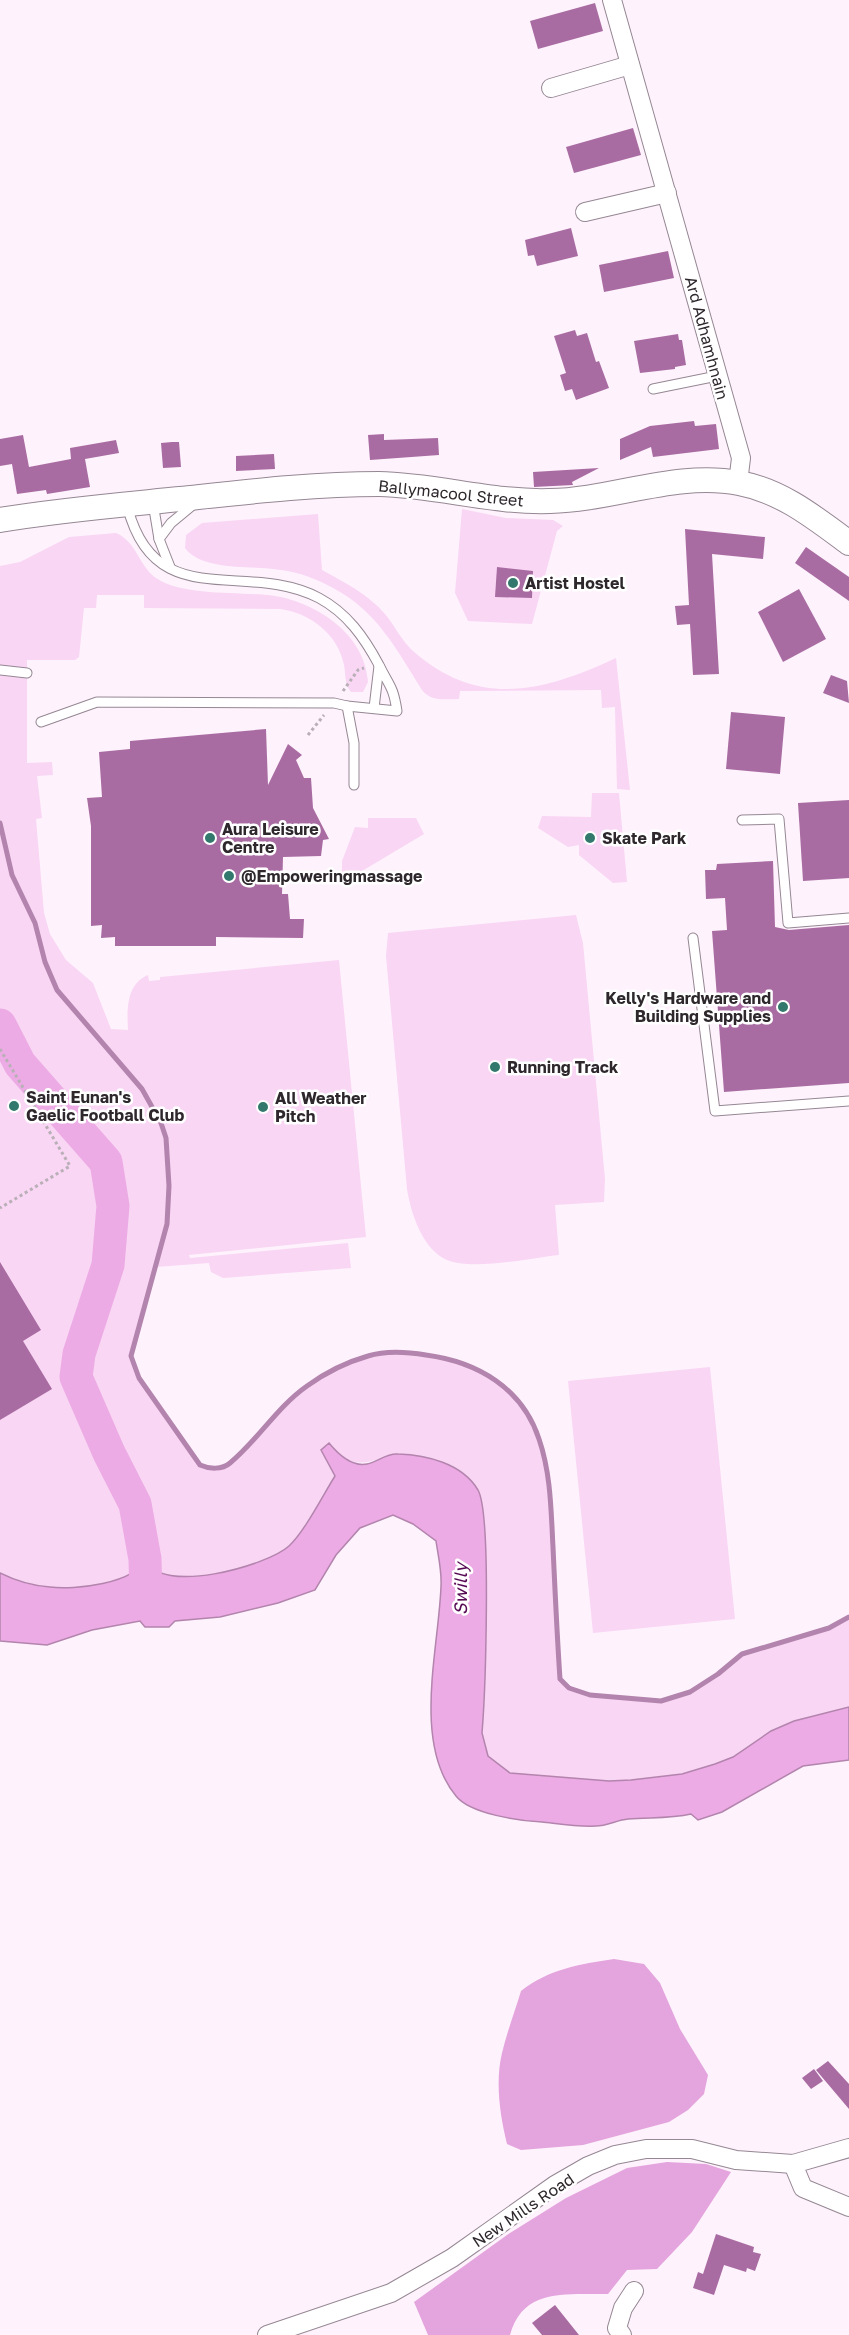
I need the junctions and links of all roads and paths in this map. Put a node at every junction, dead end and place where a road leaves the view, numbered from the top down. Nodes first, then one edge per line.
1 (612, 0) edge
2 (630, 65) junction
3 (551, 88) dead end
4 (667, 193) junction
5 (585, 212) dead end
6 (717, 376) junction
7 (653, 389) dead end
8 (738, 483) junction
9 (203, 496) junction
10 (153, 502) junction
11 (127, 505) junction
12 (0, 520) edge
13 (159, 538) junction
14 (849, 543) edge
15 (170, 567) junction
16 (378, 664) junction
17 (0, 670) edge
18 (27, 673) dead end
19 (334, 703) junction
20 (346, 705) junction
21 (374, 708) junction
22 (41, 722) dead end
23 (308, 735) dead end
24 (354, 785) dead end
25 (742, 820) dead end
26 (849, 918) edge
27 (693, 938) dead end
28 (0, 1049) edge
29 (849, 1101) edge
30 (0, 1208) edge
31 (849, 2148) edge
32 (792, 2164) junction
33 (849, 2207) edge
34 (634, 2290) dead end
35 (267, 2335) edge
36 (622, 2335) edge

1 - 2 street, Ard Adhamhnain
2 - 3 street
2 - 4 street, Ard Adhamhnain
4 - 5 street
4 - 6 street, Ard Adhamhnain
6 - 7 lane
6 - 8 street, Ard Adhamhnain
8 - 9 main road, Ballymacool Street
8 - 14 main road, Ballymacool Street
9 - 10 main road, Ballymacool Street
9 - 13 lane
10 - 11 main road, Ballymacool Street
10 - 13 lane
11 - 12 main road, Ballymacool Street
11 - 15 lane
13 - 15 lane
15 - 16 lane
16 - 19 path
16 - 21 lane
16 - 21 lane
17 - 18 lane
19 - 20 lane
19 - 22 lane
19 - 23 path
20 - 21 lane
20 - 24 lane
25 - 26 lane
27 - 29 lane
28 - 30 path
31 - 32 street, New Mills Road
32 - 33 street
32 - 35 street, New Mills Road
34 - 36 street

